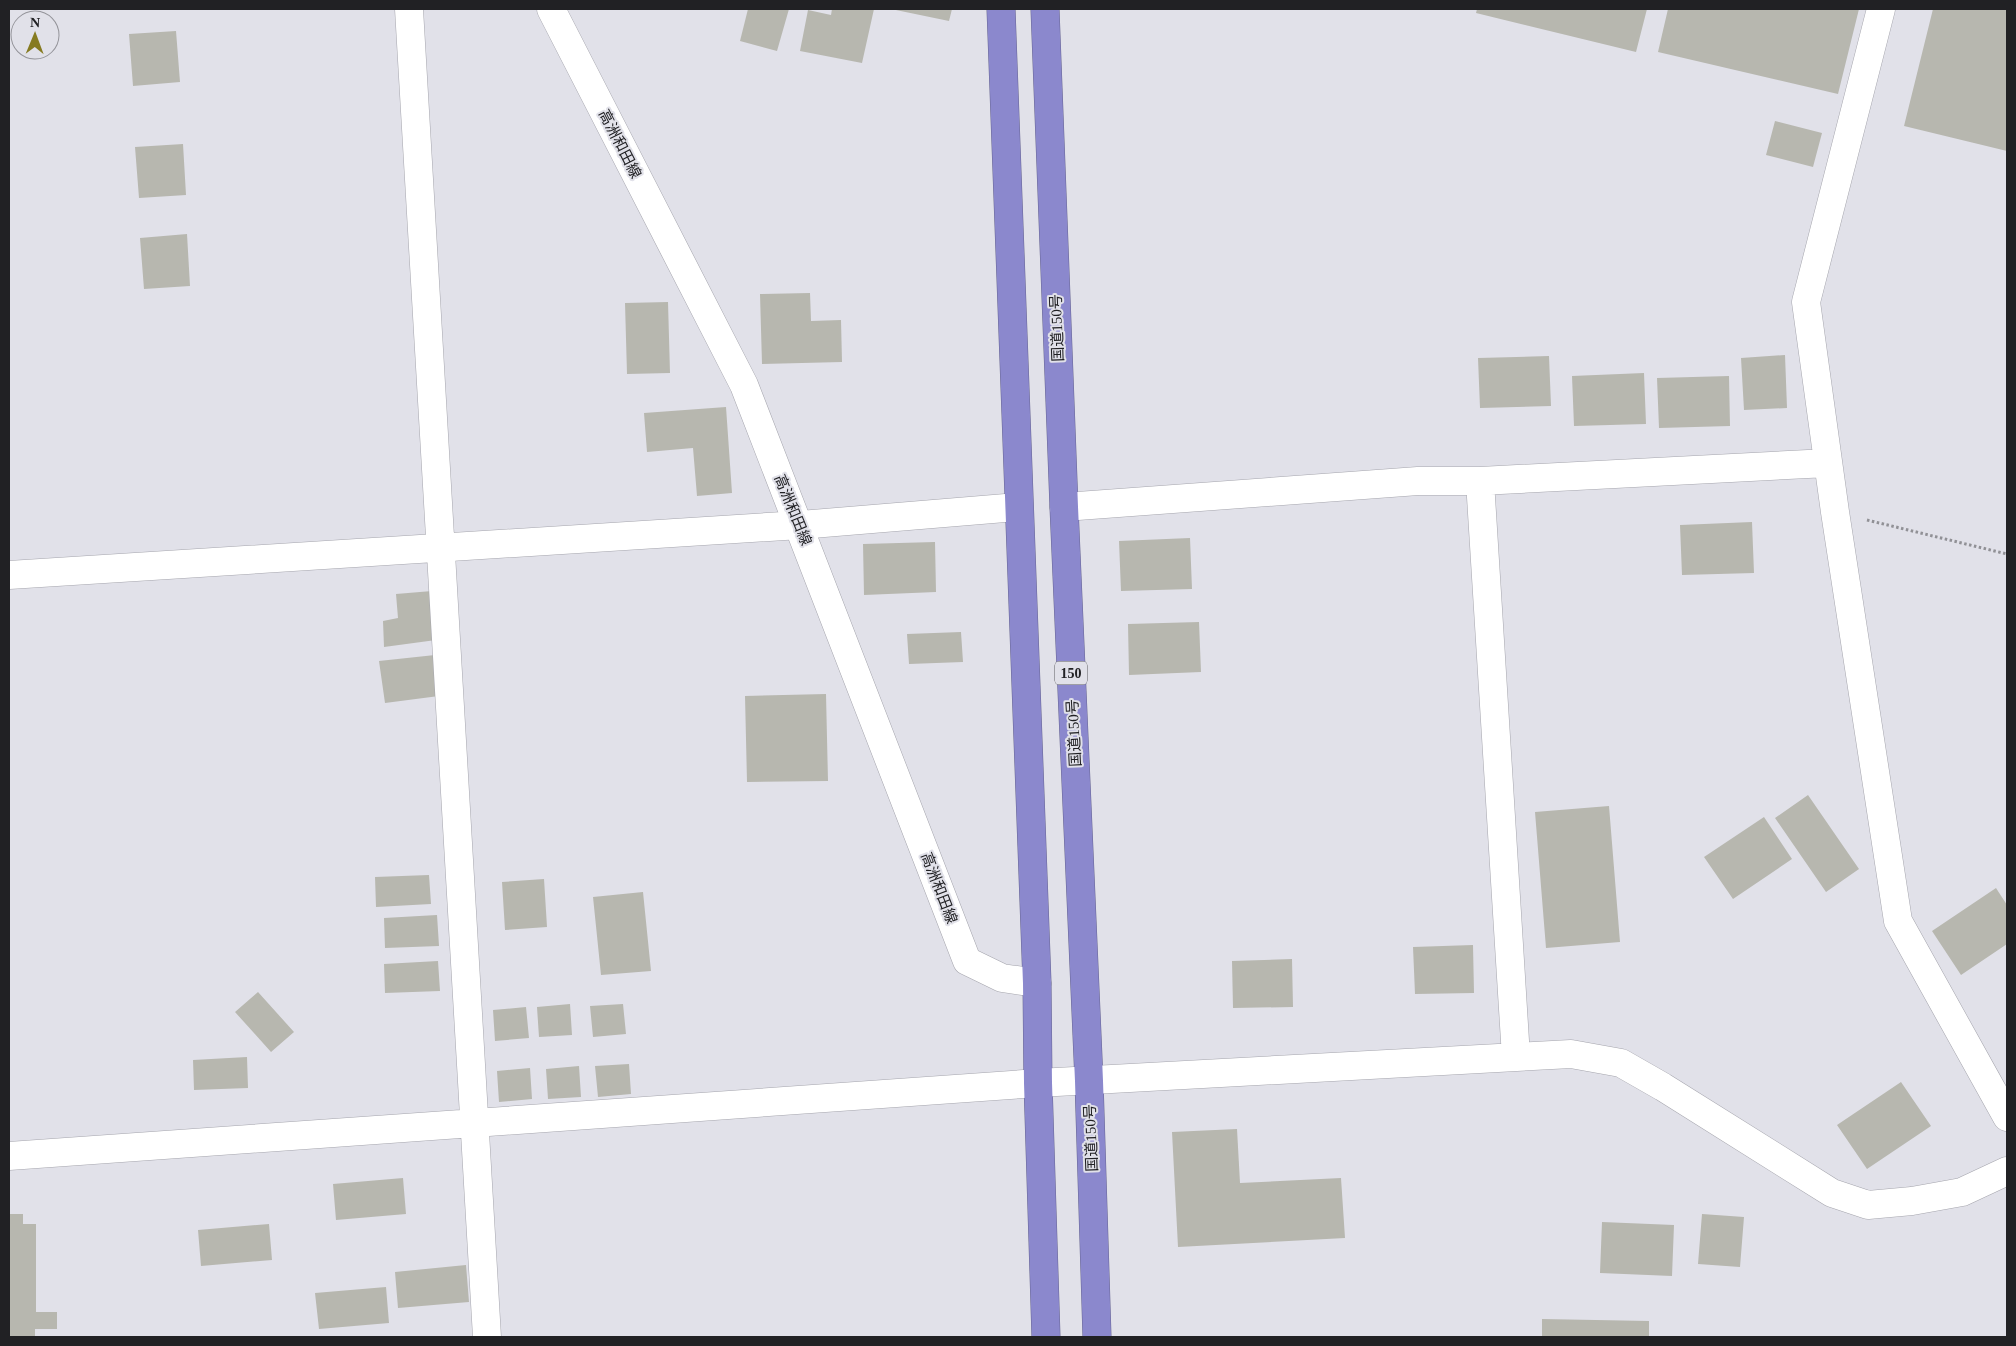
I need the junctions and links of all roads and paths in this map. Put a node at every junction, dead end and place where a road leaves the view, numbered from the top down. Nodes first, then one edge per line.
1 (409, 9) edge
2 (551, 9) edge
3 (1001, 9) edge
4 (1045, 9) edge
5 (1881, 9) edge
6 (1828, 463) junction
7 (1480, 481) junction
8 (1018, 507) junction
9 (1064, 507) junction
10 (1835, 512) junction
11 (800, 525) junction
12 (440, 548) junction
13 (2007, 554) edge
14 (9, 575) edge
15 (1037, 983) junction
16 (1516, 1057) junction
17 (1089, 1082) junction
18 (1038, 1083) junction
19 (2007, 1117) edge
20 (475, 1122) junction
21 (9, 1156) edge
22 (2007, 1171) edge
23 (487, 1337) edge
24 (1046, 1337) edge
25 (1097, 1337) edge

1 - 12 street
2 - 11 street, 高洲和田線
3 - 8 highway
4 - 9 highway, 国道150号 / 150
5 - 6 street
6 - 7 street
6 - 10 street
7 - 9 street
7 - 16 street
8 - 11 street
8 - 15 highway
9 - 17 highway, 国道150号 / 150
10 - 13 path
10 - 19 street
11 - 12 street
11 - 15 street, 高洲和田線
12 - 14 street
12 - 20 street
15 - 18 highway
16 - 17 street
16 - 22 street
17 - 18 street
17 - 25 highway, 国道150号 / 150
18 - 20 street
18 - 24 highway
20 - 21 street
20 - 23 street

